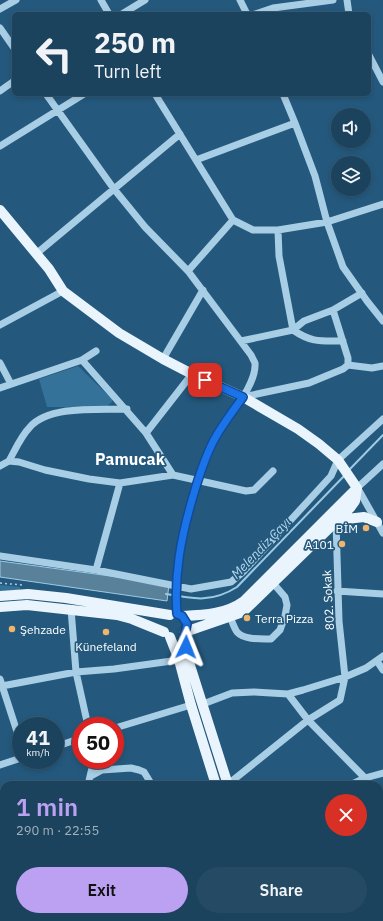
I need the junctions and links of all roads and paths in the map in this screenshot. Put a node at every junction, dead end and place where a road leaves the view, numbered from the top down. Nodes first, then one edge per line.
1 (16, 0) edge
2 (102, 0) edge
3 (145, 0) edge
4 (240, 0) edge
5 (333, 0) edge
6 (347, 0) edge
7 (0, 9) edge
8 (105, 12) edge
9 (125, 12) edge
10 (246, 12) edge
11 (261, 12) edge
12 (349, 12) edge
13 (0, 28) edge
14 (12, 45) edge
15 (371, 59) edge
16 (12, 82) edge
17 (383, 82) edge
18 (0, 91) edge
19 (47, 96) edge
20 (81, 96) edge
21 (156, 96) edge
22 (284, 96) edge
23 (57, 110) junction
24 (296, 122) junction
25 (180, 134) junction
26 (0, 146) edge
27 (196, 160) junction
28 (114, 189) junction
29 (383, 204) edge
30 (0, 210) edge
31 (233, 220) junction
32 (4, 222) edge
33 (327, 222) junction
34 (278, 230) junction
35 (36, 254) junction
36 (188, 272) junction
37 (203, 290) junction
38 (63, 292) junction
39 (362, 293) junction
40 (333, 310) junction
41 (383, 321) edge
42 (0, 325) edge
43 (293, 330) junction
44 (241, 341) junction
45 (343, 341) junction
46 (96, 351) dead end
47 (163, 359) junction
48 (82, 360) junction
49 (0, 363) edge
50 (348, 365) junction
51 (383, 366) edge
52 (192, 374) junction
53 (11, 384) junction
54 (0, 388) edge
55 (243, 397) junction
56 (127, 409) junction
57 (383, 419) edge
58 (146, 433) junction
59 (338, 460) junction
60 (9, 461) junction
61 (383, 464) edge
62 (0, 466) edge
63 (273, 471) dead end
64 (173, 475) junction
65 (198, 480) junction
66 (120, 483) junction
67 (356, 486) junction
68 (337, 521) junction
69 (377, 522) junction
70 (383, 533) edge
71 (0, 556) edge
72 (96, 570) junction
73 (273, 583) junction
74 (177, 588) junction
75 (337, 591) junction
76 (383, 594) edge
77 (0, 596) edge
78 (0, 607) edge
79 (71, 609) junction
80 (176, 612) junction
81 (230, 617) junction
82 (184, 633) junction
83 (167, 634) junction
84 (383, 656) edge
85 (179, 660) junction
86 (376, 661) junction
87 (383, 670) edge
88 (76, 672) junction
89 (346, 677) junction
90 (1, 683) edge
91 (288, 694) junction
92 (202, 704) junction
93 (191, 705) junction
94 (12, 717) edge
95 (86, 717) edge
96 (308, 720) junction
97 (124, 725) edge
98 (12, 761) edge
99 (0, 765) edge
100 (93, 769) edge
101 (383, 773) edge
102 (91, 776) junction
103 (365, 778) junction
104 (88, 781) edge
105 (150, 781) edge
106 (215, 781) edge
107 (227, 781) edge
108 (233, 781) edge
109 (359, 781) edge

1 - 7 street
2 - 8 street
3 - 9 street
4 - 10 street
5 - 11 street
6 - 12 street
13 - 14 street
15 - 17 street
16 - 18 street
19 - 23 street
20 - 23 street
21 - 25 street
22 - 24 street
23 - 26 street
23 - 28 street
24 - 27 street
24 - 33 street
25 - 27 street
25 - 28 street
27 - 31 street
28 - 35 street
28 - 36 street
29 - 33 street
30 - 32 main road
31 - 34 street
31 - 36 street
32 - 35 main road
33 - 34 street
33 - 39 street
34 - 43 street
35 - 38 main road
36 - 37 street
37 - 44 street
37 - 47 street
38 - 42 street
38 - 47 main road
39 - 40 street
39 - 41 street
40 - 43 street
40 - 45 street
43 - 44 street
43 - 45 street
44 - 55 street
45 - 50 street
46 - 48 street
47 - 52 main road
48 - 53 street
48 - 56 street
49 - 53 street
50 - 51 street
50 - 55 street
52 - 55 main road
52 - 58 street
53 - 54 street
55 - 59 main road
55 - 65 street
56 - 58 street
56 - 60 street
57 - 59 street
58 - 64 street
59 - 67 main road
59 - 74 street
60 - 62 street
60 - 66 street
61 - 67 street
63 - 65 street
64 - 65 street
64 - 66 street
65 - 74 street
66 - 72 street
67 - 68 main road
67 - 69 street
67 - 80 main road
68 - 69 main road
68 - 73 main road
68 - 75 street, 802. Sokak
69 - 70 street
71 - 72 street
72 - 74 street
73 - 81 main road
73 - 81 street
74 - 80 street
75 - 76 street
75 - 89 street, 802. Sokak
77 - 80 main road
78 - 79 main road
79 - 83 main road
79 - 88 street
80 - 82 main road
80 - 83 main road
81 - 82 main road
82 - 83 main road
82 - 92 main road
83 - 85 main road
84 - 86 street
85 - 88 street
85 - 93 main road
86 - 87 street
86 - 89 street
88 - 90 street
88 - 95 street
89 - 91 street
89 - 96 street
90 - 94 street
91 - 92 street
91 - 96 street
92 - 107 main road
93 - 97 street
93 - 106 main road
96 - 103 street
96 - 108 street
98 - 99 street
100 - 102 street
101 - 103 street
102 - 104 street
102 - 105 street
103 - 109 street

